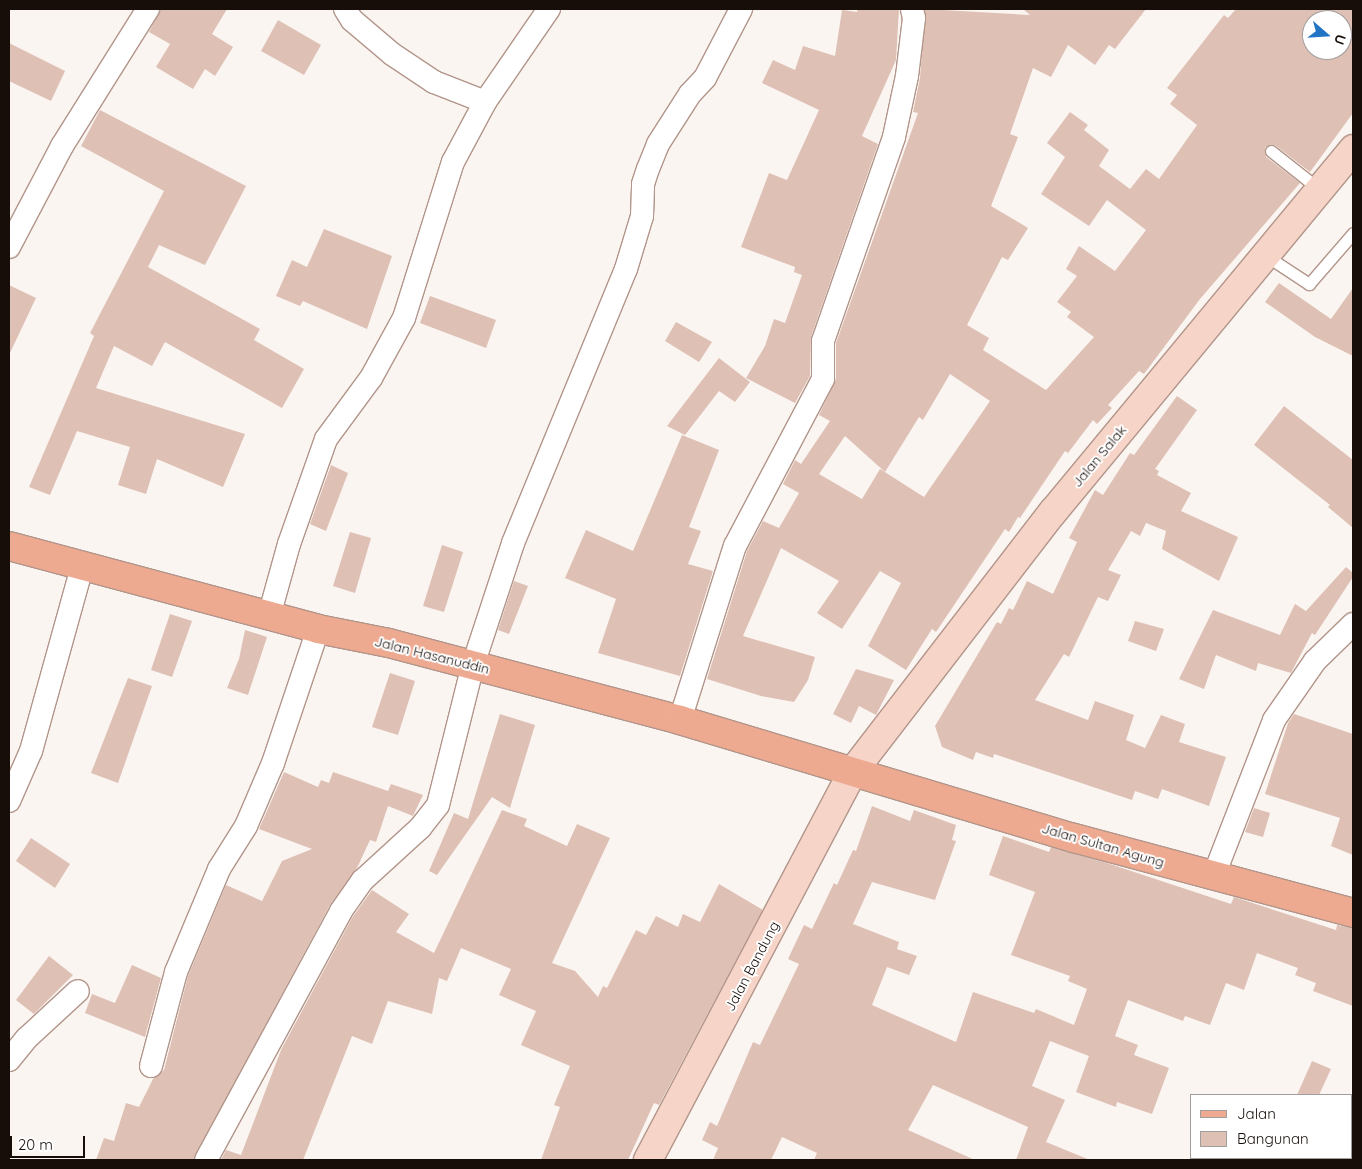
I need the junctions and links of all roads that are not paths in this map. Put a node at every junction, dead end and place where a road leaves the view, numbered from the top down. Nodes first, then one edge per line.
1 (148, 9) edge
2 (345, 9) edge
3 (549, 9) edge
4 (741, 9) edge
5 (912, 9) edge
6 (485, 102) junction
7 (1353, 149) edge
8 (1271, 151) dead end
9 (1319, 189) junction
10 (1353, 233) edge
11 (9, 247) edge
12 (1265, 255) junction
13 (9, 546) edge
14 (82, 567) junction
15 (269, 616) junction
16 (1353, 624) edge
17 (318, 629) junction
18 (474, 665) junction
19 (680, 720) junction
20 (854, 770) junction
21 (9, 801) edge
22 (1214, 875) junction
23 (1353, 913) edge
24 (78, 991) dead end
25 (9, 1060) edge
26 (151, 1066) dead end
27 (206, 1160) edge
28 (648, 1160) edge

1 - 11 street
2 - 6 street
3 - 6 street
4 - 18 street
5 - 19 street
6 - 15 street
7 - 9 main road, Jalan Salak
8 - 9 lane
9 - 12 main road, Jalan Salak
10 - 12 lane
12 - 20 main road, Jalan Salak
13 - 14 main road, Jalan Hasanuddin
14 - 15 main road, Jalan Hasanuddin
14 - 21 street
15 - 17 main road, Jalan Hasanuddin
16 - 22 street
17 - 18 main road, Jalan Hasanuddin
17 - 26 street
18 - 19 main road, Jalan Hasanuddin
18 - 27 street
19 - 20 main road, Jalan Hasanuddin
20 - 22 main road, Jalan Sultan Agung
20 - 28 main road, Jalan Bandung
22 - 23 main road, Jalan Sultan Agung
24 - 25 street

